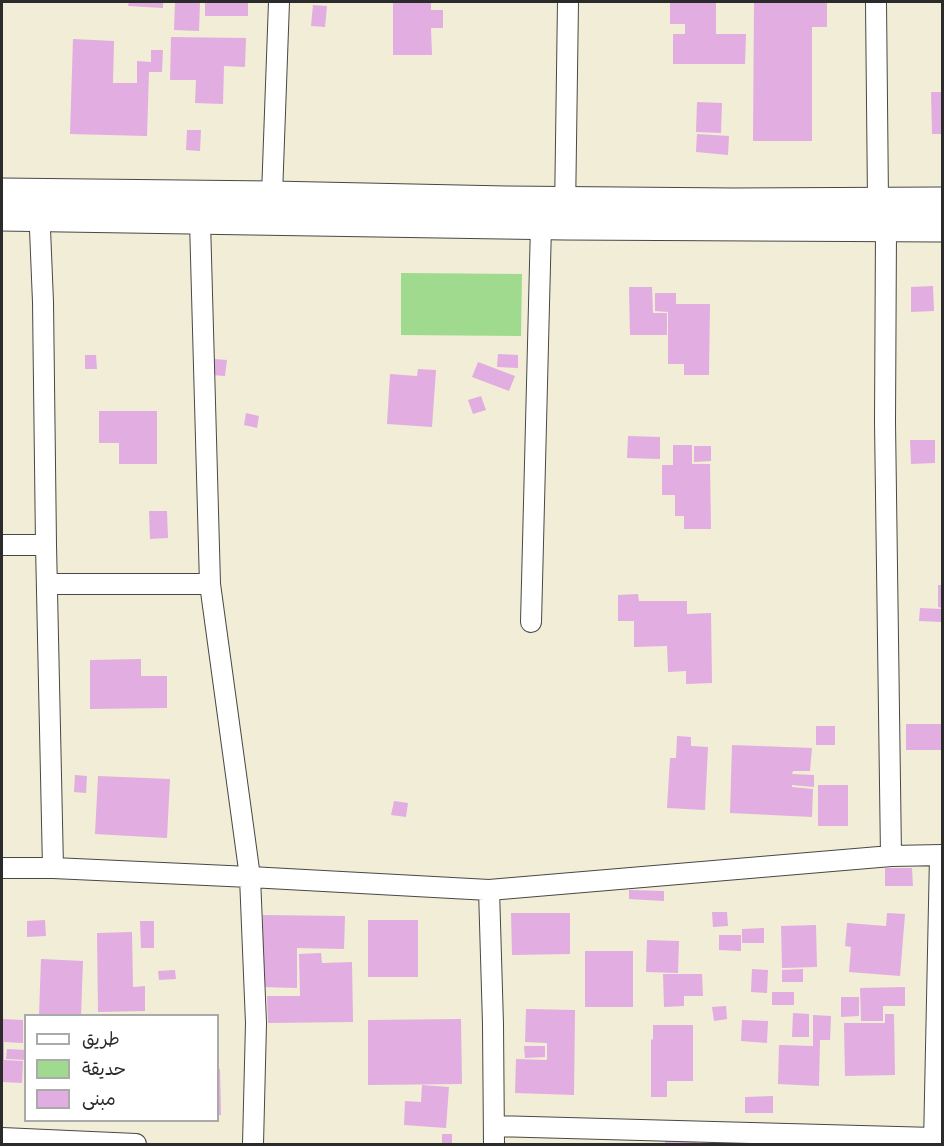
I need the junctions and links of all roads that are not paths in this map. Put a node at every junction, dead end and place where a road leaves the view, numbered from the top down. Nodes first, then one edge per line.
1 (279, 2) edge
2 (568, 2) edge
3 (876, 2) edge
4 (2, 192) edge
5 (272, 195) junction
6 (878, 201) junction
7 (942, 201) edge
8 (39, 205) junction
9 (2, 217) edge
10 (557, 217) junction
11 (200, 221) junction
12 (886, 228) junction
13 (942, 228) edge
14 (2, 545) edge
15 (46, 545) junction
16 (47, 584) junction
17 (210, 584) junction
18 (531, 622) dead end
19 (941, 855) edge
20 (891, 856) junction
21 (2, 868) edge
22 (53, 868) junction
23 (250, 877) junction
24 (489, 890) junction
25 (494, 1135) edge
26 (2, 1138) edge
27 (747, 1139) edge
28 (934, 1141) edge
29 (58, 1143) edge
30 (136, 1144) edge
31 (253, 1144) edge

1 - 5 street
2 - 10 street
3 - 6 street
4 - 8 main road
5 - 8 main road
5 - 10 main road
6 - 7 main road
6 - 10 main road
8 - 9 main road
8 - 11 main road
8 - 15 street
10 - 11 main road
10 - 12 main road
10 - 18 street
11 - 17 street
12 - 13 main road
12 - 20 street
14 - 15 street
15 - 16 street
16 - 17 street
16 - 22 street
17 - 23 street
19 - 20 street
19 - 28 street
20 - 24 street
21 - 22 street
22 - 23 street
23 - 24 street
23 - 31 street
24 - 25 street
25 - 27 street
26 - 29 street
27 - 28 street
29 - 30 street

